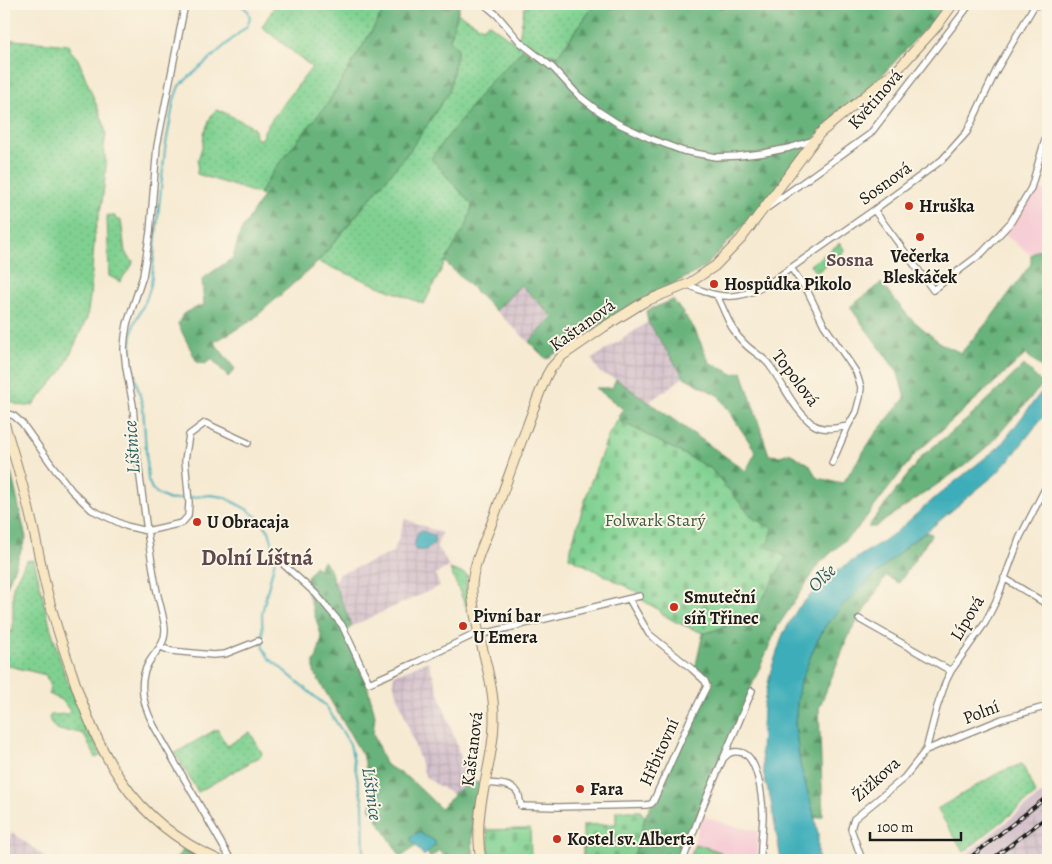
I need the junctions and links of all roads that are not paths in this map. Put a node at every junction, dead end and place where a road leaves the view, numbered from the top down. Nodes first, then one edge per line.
1 (186, 4) edge
2 (484, 4) edge
3 (953, 4) edge
4 (970, 4) edge
5 (1042, 4) edge
6 (1032, 5) edge
7 (1048, 129) edge
8 (815, 140) junction
9 (874, 210) junction
10 (761, 212) junction
11 (791, 268) junction
12 (688, 284) junction
13 (717, 296) junction
14 (4, 412) edge
15 (4, 422) edge
16 (848, 426) junction
17 (248, 443) dead end
18 (832, 463) dead end
19 (1048, 483) edge
20 (147, 531) junction
21 (284, 565) dead end
22 (1004, 578) junction
23 (640, 596) dead end
24 (630, 599) junction
25 (1048, 606) edge
26 (859, 620) dead end
27 (480, 635) junction
28 (258, 641) dead end
29 (161, 647) junction
30 (951, 671) junction
31 (752, 691) dead end
32 (1048, 706) edge
33 (926, 750) junction
34 (724, 758) junction
35 (485, 783) junction
36 (219, 860) edge
37 (231, 860) edge
38 (481, 860) edge
39 (683, 860) edge
40 (760, 860) edge
41 (862, 860) edge

1 - 20 street
2 - 8 street
3 - 8 street, Kaštanová
4 - 10 street, Květinová
5 - 6 street
6 - 9 street, Sosnová
7 - 9 street
8 - 10 street, Kaštanová
9 - 11 street, Sosnová
10 - 12 street, Kaštanová
11 - 13 street, Sosnová
11 - 16 street
12 - 13 street, Sosnová
12 - 27 street, Kaštanová
13 - 16 street, Topolová
14 - 20 street
15 - 36 street
16 - 18 street
17 - 20 street
19 - 22 street, Lípová
20 - 29 street
21 - 27 street
22 - 25 street
22 - 30 street, Lípová
23 - 24 street
24 - 27 street
24 - 35 street, Hřbitovní
26 - 30 street
27 - 35 street, Kaštanová
28 - 29 street
29 - 37 street
30 - 33 street, Lípová
31 - 34 street
32 - 33 street, Polní
33 - 41 street, Žižkova
34 - 39 street
34 - 40 street
35 - 38 street, Kaštanová

